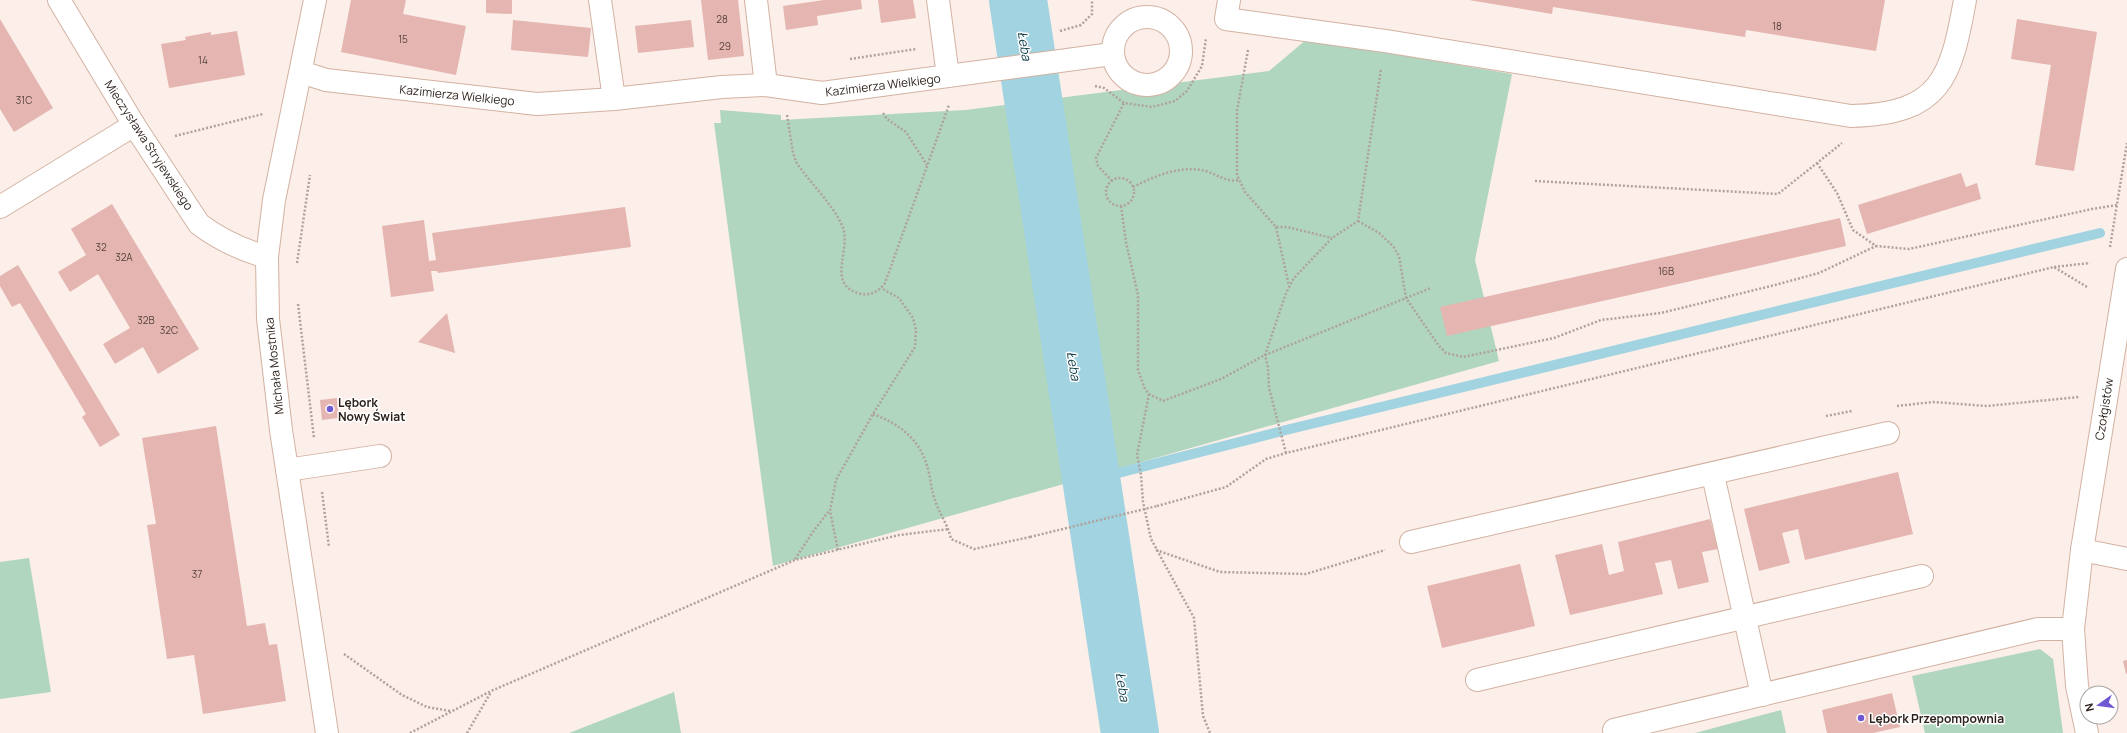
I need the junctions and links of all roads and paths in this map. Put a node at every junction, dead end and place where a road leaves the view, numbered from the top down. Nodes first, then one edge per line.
1 (59, 0) edge
2 (315, 0) edge
3 (600, 0) edge
4 (756, 0) edge
5 (938, 0) edge
6 (1092, 0) edge
7 (1229, 0) edge
8 (1965, 0) edge
9 (1137, 8) edge
10 (1254, 24) junction
11 (1059, 31) dead end
12 (1206, 37) dead end
13 (1385, 41) junction
14 (1112, 54) junction
15 (301, 72) junction
16 (948, 76) junction
17 (766, 85) junction
18 (1091, 85) dead end
19 (614, 99) junction
20 (951, 99) dead end
21 (1124, 103) junction
22 (880, 108) dead end
23 (786, 110) dead end
24 (267, 113) dead end
25 (1851, 116) junction
26 (134, 125) junction
27 (174, 136) dead end
28 (1817, 163) junction
29 (927, 165) junction
30 (310, 172) dead end
31 (1238, 180) junction
32 (1112, 181) junction
33 (1535, 181) dead end
34 (1132, 186) junction
35 (2117, 205) dead end
36 (1121, 206) junction
37 (0, 207) edge
38 (1358, 221) junction
39 (1276, 228) junction
40 (1332, 238) junction
41 (1876, 246) junction
42 (267, 257) junction
43 (2090, 263) dead end
44 (2054, 267) junction
45 (2127, 269) edge
46 (296, 271) dead end
47 (2087, 286) dead end
48 (1289, 287) junction
49 (881, 288) junction
50 (1431, 288) dead end
51 (1406, 298) junction
52 (298, 302) dead end
53 (1265, 355) junction
54 (1150, 394) junction
55 (873, 414) junction
56 (1888, 433) dead end
57 (1286, 453) junction
58 (380, 456) dead end
59 (318, 464) junction
60 (287, 470) junction
61 (1713, 474) junction
62 (830, 511) junction
63 (949, 529) junction
64 (1411, 542) joint
65 (838, 550) junction
66 (1156, 550) junction
67 (2082, 550) junction
68 (330, 551) dead end
69 (2127, 559) edge
70 (795, 560) junction
71 (1922, 576) dead end
72 (1745, 618) junction
73 (2073, 630) junction
74 (343, 646) dead end
75 (344, 654) junction
76 (345, 660) dead end
77 (1477, 680) dead end
78 (491, 691) junction
79 (1762, 695) junction
80 (451, 711) junction
81 (1614, 730) dead end
82 (327, 733) edge
83 (410, 733) edge
84 (467, 733) edge
85 (1210, 733) edge
86 (2087, 733) edge

1 - 26 street, Mieczysława Stryjewskiego
2 - 15 street, Michała Mostnika
3 - 19 street
4 - 17 street
5 - 16 street, Kazimierza Wielkiego
6 - 11 path
7 - 10 street
8 - 25 street
9 - 14 street
9 - 14 street
10 - 13 street
10 - 31 path
12 - 21 path
13 - 25 street
13 - 38 path
14 - 16 street
15 - 19 street, Kazimierza Wielkiego
15 - 42 street, Michała Mostnika
16 - 17 street, Kazimierza Wielkiego
17 - 19 street, Kazimierza Wielkiego
18 - 21 path
20 - 29 path
21 - 32 path
22 - 29 path
23 - 49 path
24 - 27 path
25 - 28 path
26 - 37 street
26 - 42 street, Mieczysława Stryjewskiego
28 - 33 path
28 - 41 path
29 - 49 path
30 - 46 path
31 - 34 path
31 - 39 path
32 - 34 path
32 - 36 path
34 - 36 path
35 - 41 path
36 - 54 path
38 - 40 path
38 - 51 path
39 - 40 path
39 - 48 path
40 - 48 path
41 - 51 path
42 - 60 street, Michała Mostnika
43 - 44 path
44 - 47 path
44 - 57 path
45 - 67 street, Czołgistów
48 - 53 path
49 - 55 path
50 - 51 path
51 - 53 path
52 - 59 path
53 - 54 path
53 - 57 path
54 - 66 path
55 - 62 path
55 - 63 path
56 - 61 street
57 - 63 path, bridge
58 - 59 street
59 - 60 street
59 - 68 path
60 - 82 street, Michała Mostnika
61 - 64 street
61 - 72 street
62 - 65 path
62 - 70 path
63 - 65 path
64 - 66 path
65 - 70 path
66 - 85 path
67 - 69 street
67 - 73 street, Czołgistów
70 - 78 path
71 - 72 street
72 - 77 street
72 - 79 street
73 - 79 street
73 - 86 street, Czołgistów
74 - 75 path
75 - 76 path
75 - 80 path
78 - 80 path
78 - 84 path
79 - 81 street
80 - 83 path

